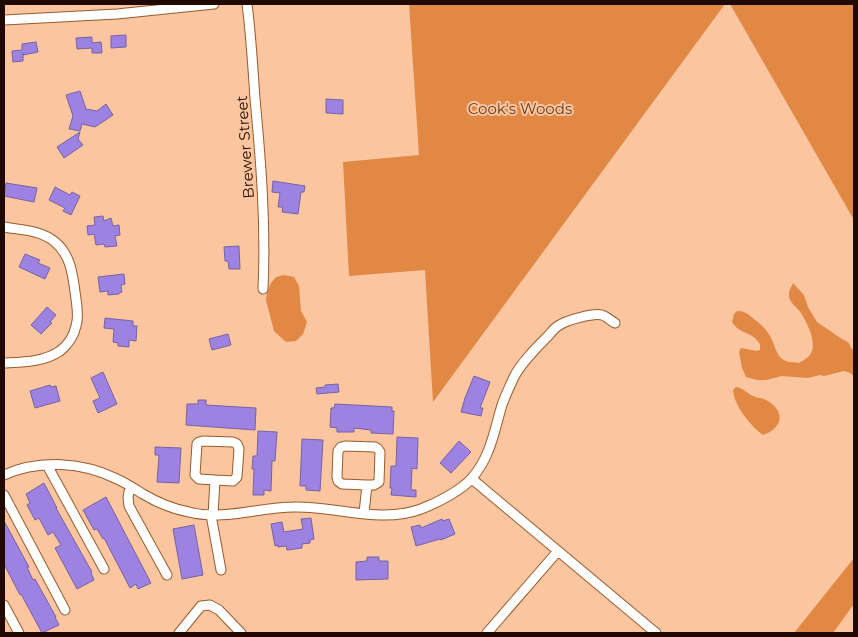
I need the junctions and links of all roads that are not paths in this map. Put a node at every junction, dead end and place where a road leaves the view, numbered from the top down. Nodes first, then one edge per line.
1 (214, 4) edge
2 (247, 4) edge
3 (4, 20) edge
4 (4, 227) edge
5 (263, 288) dead end
6 (615, 323) dead end
7 (4, 363) edge
8 (47, 465) junction
9 (4, 475) edge
10 (472, 478) junction
11 (215, 480) junction
12 (367, 485) junction
13 (130, 486) junction
14 (4, 495) edge
15 (364, 513) junction
16 (212, 515) junction
17 (558, 551) junction
18 (104, 569) dead end
19 (221, 570) dead end
20 (167, 575) dead end
21 (4, 605) edge
22 (65, 610) dead end
23 (19, 633) edge
24 (179, 633) edge
25 (241, 633) edge
26 (487, 633) edge
27 (656, 633) edge

1 - 3 street
2 - 5 street, Brewer Street
4 - 7 street
6 - 10 street
8 - 9 street
8 - 13 street
8 - 18 street
10 - 15 street
10 - 17 street
11 - 11 street
11 - 16 street
12 - 12 street
12 - 15 street
13 - 16 street
13 - 20 street
14 - 22 street
15 - 16 street
16 - 19 street
17 - 26 street
17 - 27 street
21 - 23 street
24 - 25 street

